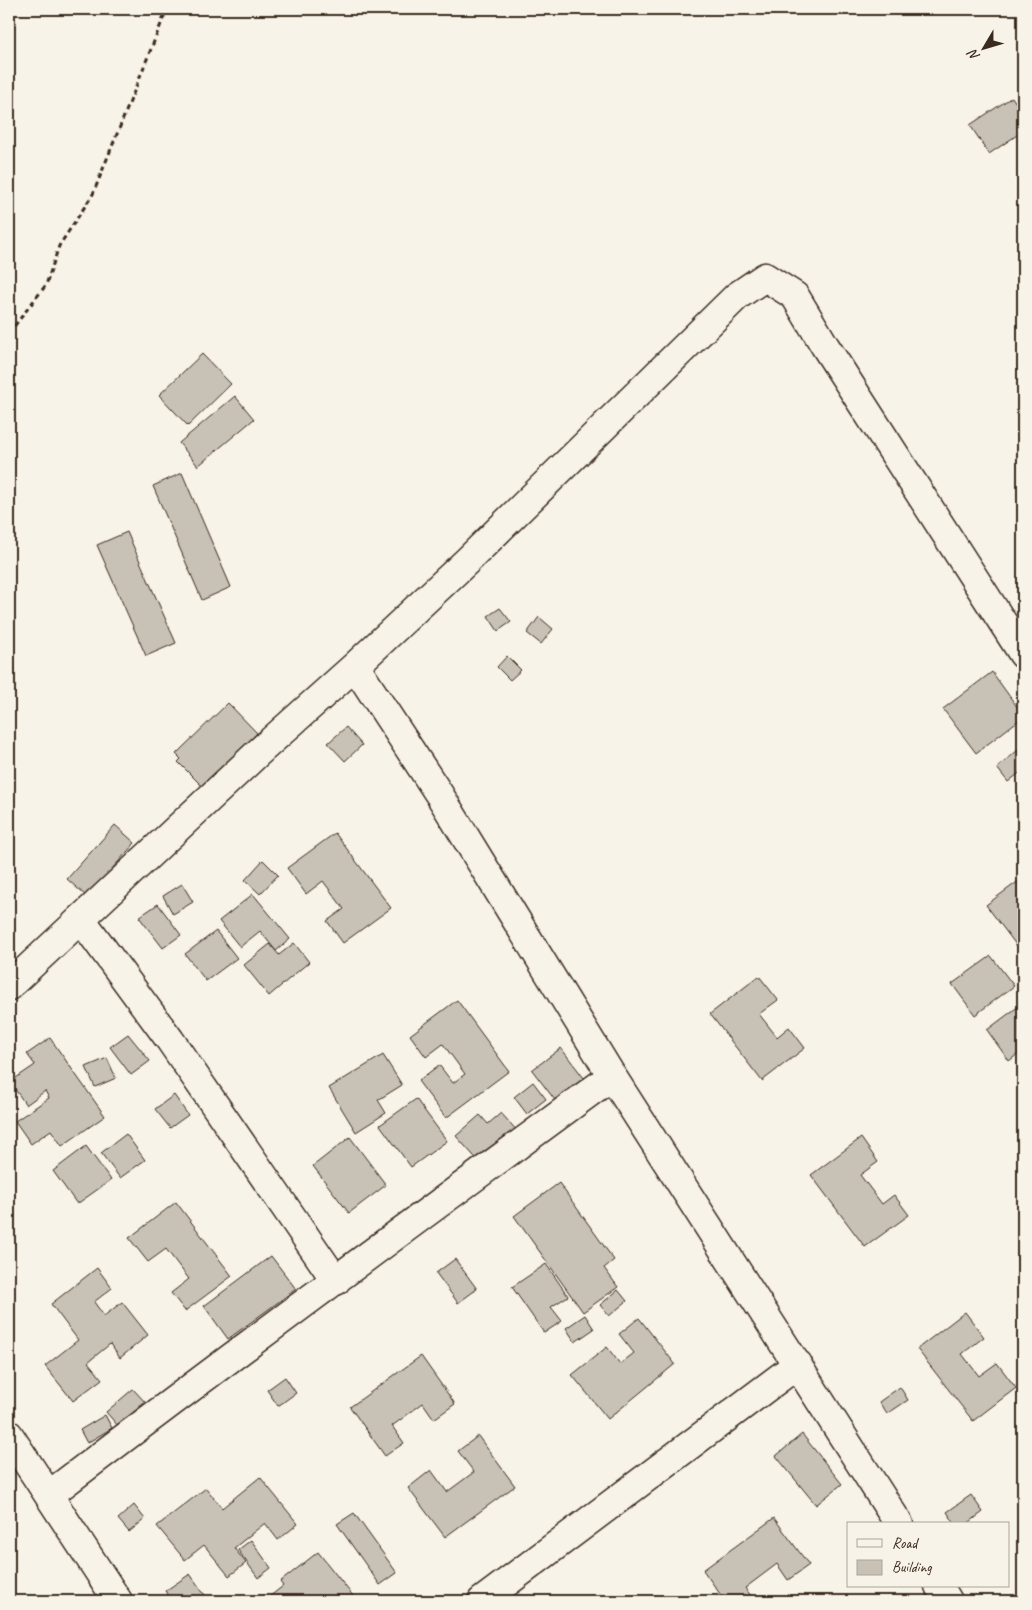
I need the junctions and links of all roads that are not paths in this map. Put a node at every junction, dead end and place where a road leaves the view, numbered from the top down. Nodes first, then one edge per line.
1 (1023, 654) edge
2 (355, 666) junction
3 (82, 919) junction
4 (9, 986) edge
5 (612, 1076) junction
6 (336, 1281) junction
7 (798, 1364) junction
8 (9, 1436) edge
9 (49, 1495) junction
10 (898, 1522) edge
11 (940, 1588) edge
12 (118, 1601) edge
13 (482, 1601) edge
14 (948, 1601) edge

1 - 2 street
2 - 3 street
2 - 5 street
3 - 4 street
3 - 6 street
5 - 6 street
5 - 7 street
6 - 9 street
7 - 10 street
7 - 13 street
8 - 9 street
9 - 12 street
11 - 14 street

